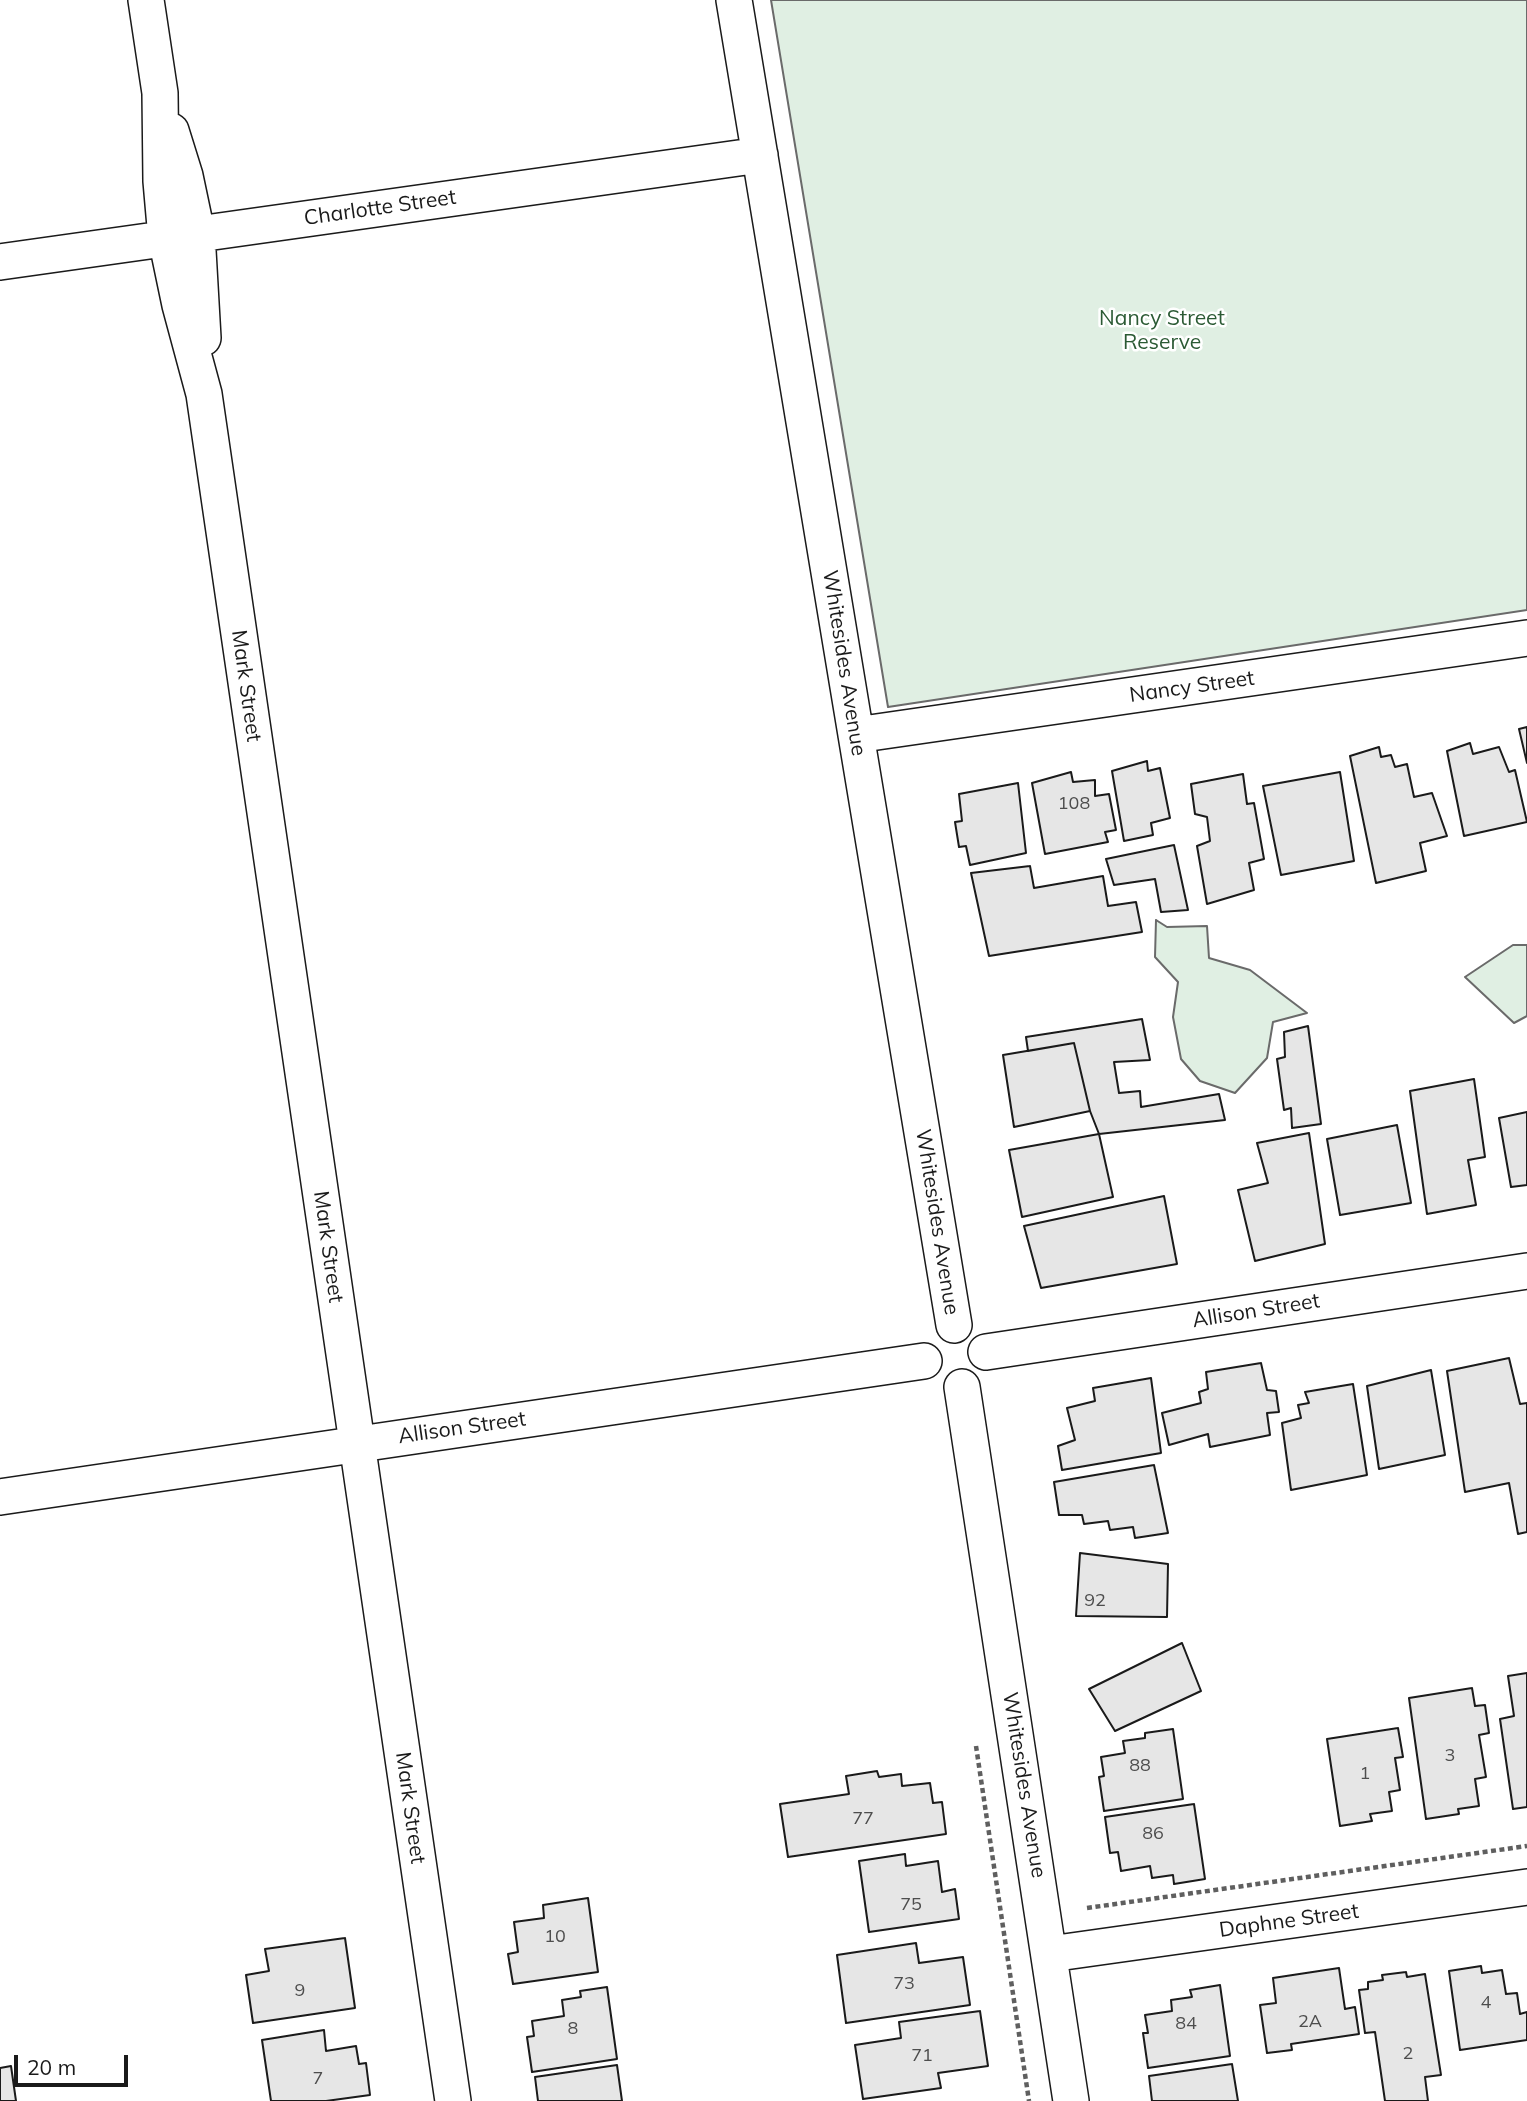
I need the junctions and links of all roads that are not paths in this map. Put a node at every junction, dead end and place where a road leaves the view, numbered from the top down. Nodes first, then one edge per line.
1 (146, 0) edge
2 (734, 0) edge
3 (760, 155) junction
4 (182, 236) junction
5 (0, 262) edge
6 (1527, 638) edge
7 (856, 735) junction
8 (1527, 1270) edge
9 (954, 1325) junction
10 (986, 1352) junction
11 (924, 1360) junction
12 (962, 1387) junction
13 (356, 1444) junction
14 (0, 1497) edge
15 (1527, 1887) edge
16 (1050, 1954) junction
17 (453, 2101) edge
18 (1072, 2101) edge

1 - 4 street, Mark Street
2 - 3 street, Whitesides Avenue
3 - 4 street, Charlotte Street
3 - 7 street, Whitesides Avenue
4 - 5 street, Charlotte Street
4 - 13 street, Mark Street
6 - 7 street, Nancy Street
7 - 9 street, Whitesides Avenue
8 - 10 street, Allison Street
9 - 10 street
9 - 11 street
10 - 12 street
11 - 12 street
11 - 13 street, Allison Street
12 - 16 street, Whitesides Avenue
13 - 14 street, Allison Street
13 - 17 street, Mark Street
15 - 16 street, Daphne Street
16 - 18 street, Whitesides Avenue

